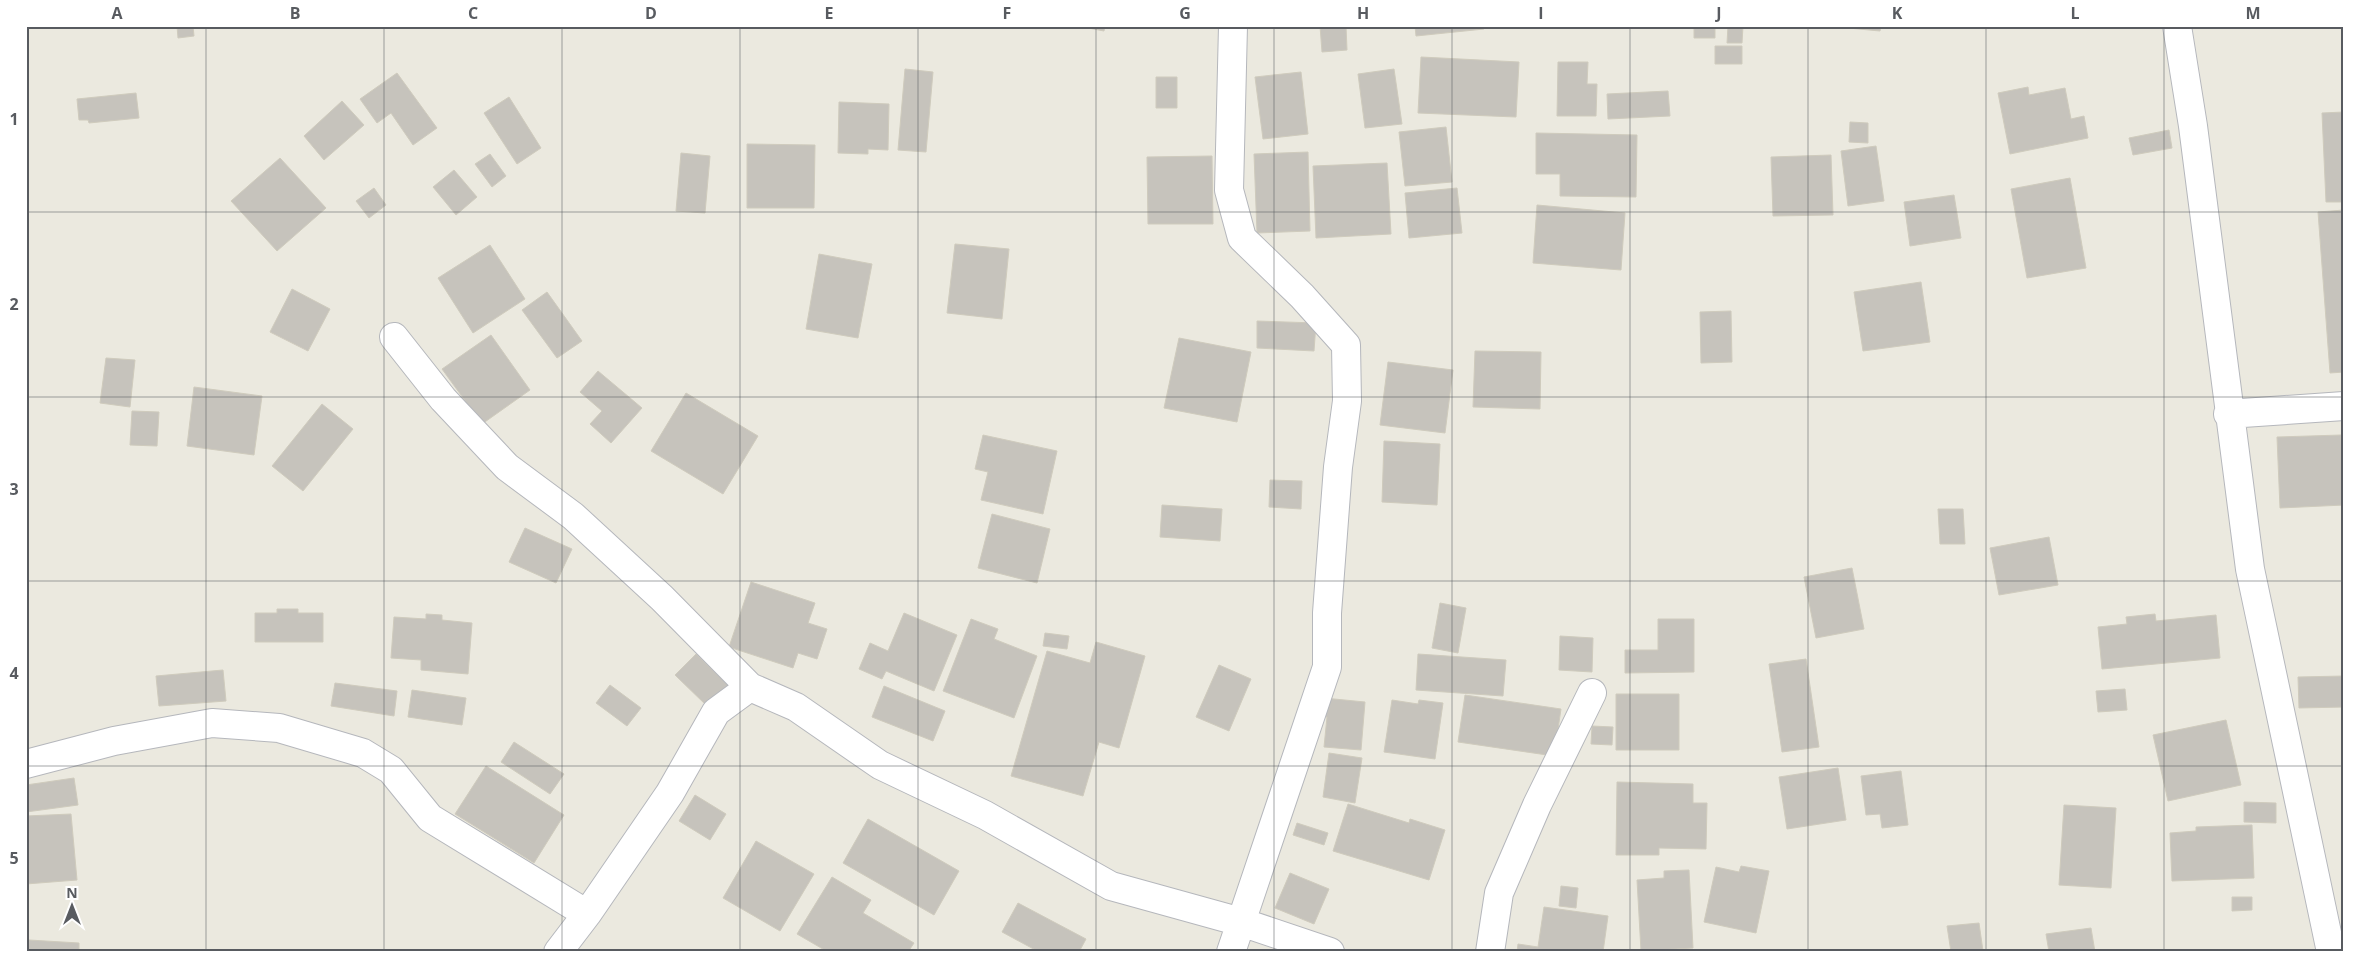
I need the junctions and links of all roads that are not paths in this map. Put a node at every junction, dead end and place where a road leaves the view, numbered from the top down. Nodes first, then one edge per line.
1 (1233, 26) edge
2 (2177, 26) edge
3 (394, 337) dead end
4 (2344, 406) edge
5 (2228, 414) junction
6 (750, 687) junction
7 (1592, 693) dead end
8 (26, 764) edge
9 (587, 914) junction
10 (1240, 922) junction
11 (558, 952) edge
12 (1231, 952) edge
13 (1330, 952) edge
14 (1490, 952) edge
15 (2331, 952) edge

1 - 10 street
2 - 5 street
3 - 6 street
4 - 5 street
5 - 15 street
6 - 9 street
6 - 10 street
7 - 14 street
8 - 9 street
9 - 11 street
10 - 12 street
10 - 13 street

